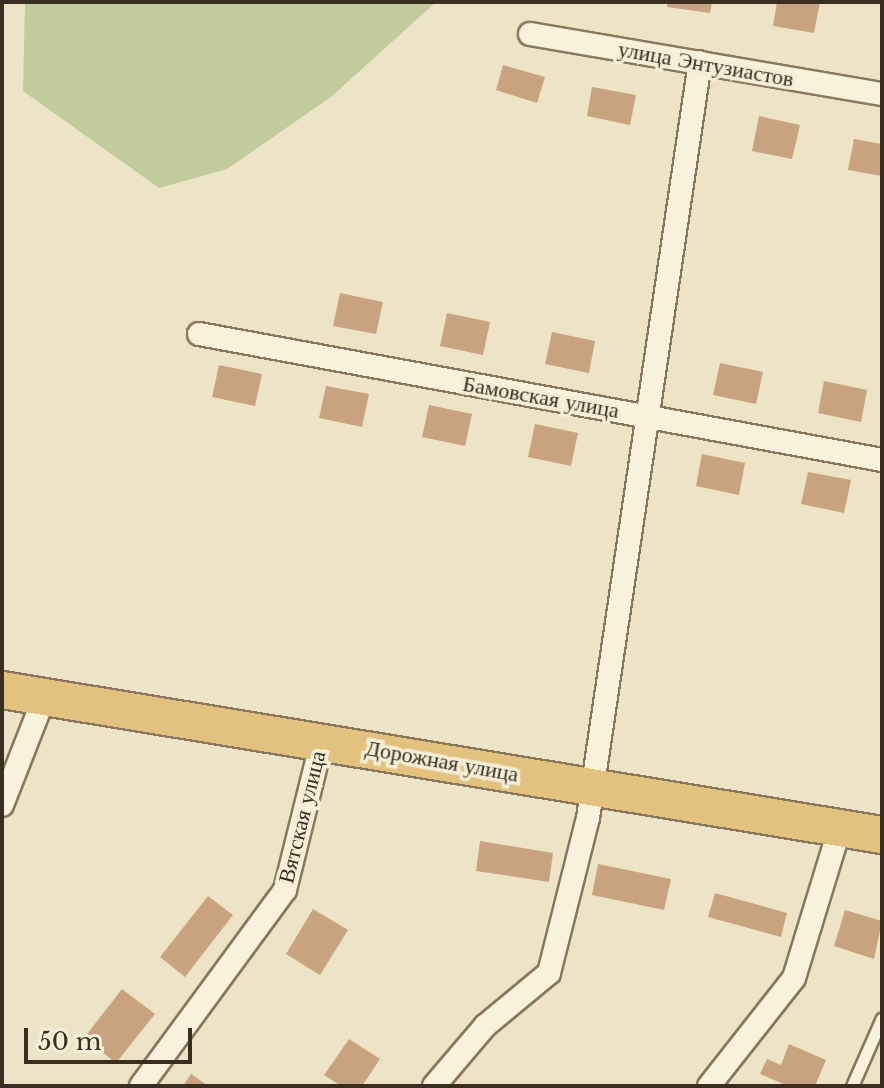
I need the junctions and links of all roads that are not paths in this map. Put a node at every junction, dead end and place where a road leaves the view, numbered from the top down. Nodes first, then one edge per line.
1 (530, 34) dead end
2 (700, 62) junction
3 (882, 94) edge
4 (199, 334) dead end
5 (646, 416) junction
6 (882, 460) edge
7 (2, 690) edge
8 (44, 698) junction
9 (322, 741) junction
10 (591, 786) junction
11 (2, 805) edge
12 (840, 828) junction
13 (882, 835) edge
14 (882, 1018) edge
15 (141, 1086) edge
16 (434, 1086) edge
17 (709, 1086) edge
18 (852, 1086) edge

1 - 2 street, улица Энтузиастов
2 - 3 street, улица Энтузиастов
2 - 5 street
4 - 5 street, Бамовская улица
5 - 6 street, Бамовская улица
5 - 10 street
7 - 8 highway, Дорожная улица
8 - 9 highway, Дорожная улица
8 - 11 street
9 - 10 highway, Дорожная улица
9 - 15 street, Вятская улица
10 - 12 highway, Дорожная улица
10 - 16 street
12 - 13 highway, Дорожная улица
12 - 17 street
14 - 18 lane

